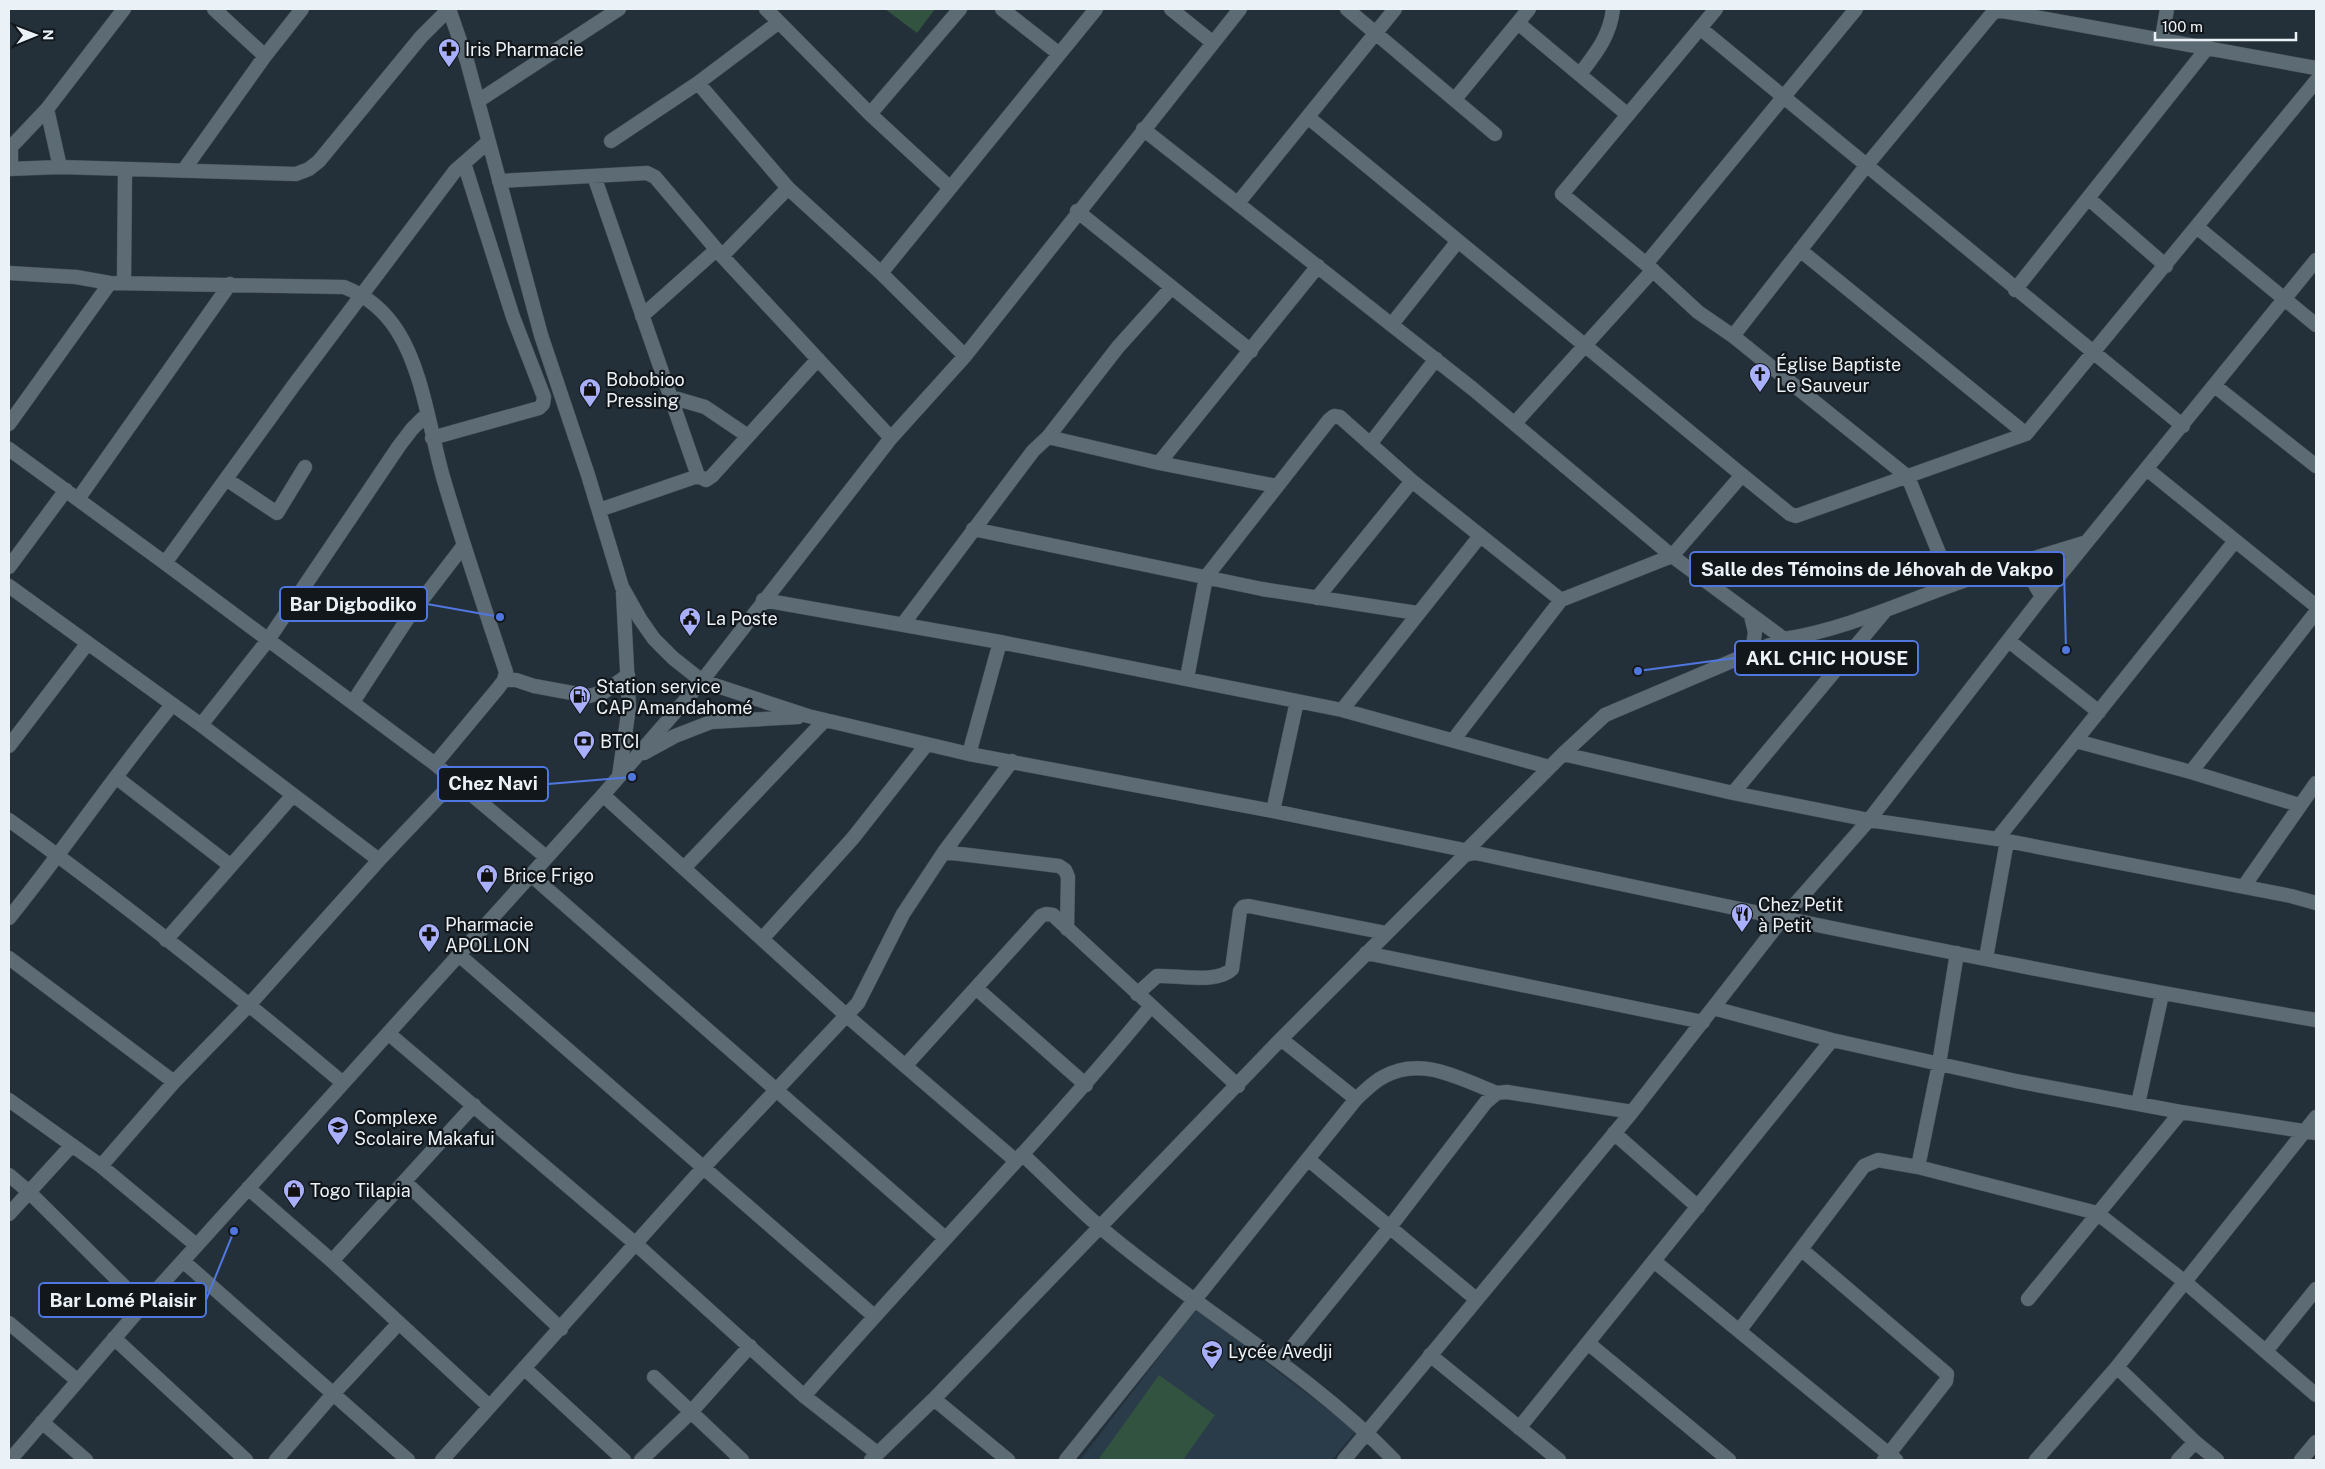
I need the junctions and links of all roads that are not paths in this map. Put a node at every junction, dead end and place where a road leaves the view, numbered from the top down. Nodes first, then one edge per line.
1 (122, 9) edge
2 (214, 9) edge
3 (302, 9) edge
4 (449, 9) edge
5 (619, 9) edge
6 (766, 9) edge
7 (960, 9) edge
8 (1002, 9) edge
9 (1096, 9) edge
10 (1170, 9) edge
11 (1240, 9) edge
12 (1347, 9) edge
13 (1395, 9) edge
14 (1529, 9) edge
15 (1614, 9) edge
16 (1716, 9) edge
17 (1856, 9) edge
18 (2167, 9) edge
19 (779, 22) junction
20 (1518, 23) junction
21 (1700, 28) junction
22 (1377, 33) junction
23 (2162, 38) junction
24 (1212, 42) junction
25 (2208, 47) junction
26 (1058, 53) junction
27 (266, 56) junction
28 (2316, 68) edge
29 (1580, 74) junction
30 (2316, 81) edge
31 (698, 83) junction
32 (1784, 98) junction
33 (1455, 99) junction
34 (478, 101) junction
35 (47, 109) junction
36 (870, 114) junction
37 (1628, 115) junction
38 (1309, 118) junction
39 (1143, 129) junction
40 (1495, 134) dead end
41 (611, 141) dead end
42 (488, 142) junction
43 (464, 163) junction
44 (1866, 166) junction
45 (60, 167) junction
46 (10, 169) edge
47 (125, 170) junction
48 (183, 171) junction
49 (594, 176) junction
50 (499, 181) junction
51 (949, 187) junction
52 (788, 188) junction
53 (2088, 198) junction
54 (1238, 203) junction
55 (1077, 211) junction
56 (2197, 228) junction
57 (1458, 241) junction
58 (1800, 250) junction
59 (719, 253) junction
60 (2316, 260) edge
61 (1318, 266) junction
62 (2166, 266) junction
63 (1650, 267) junction
64 (880, 272) junction
65 (9, 273) edge
66 (110, 283) junction
67 (124, 283) junction
68 (230, 284) junction
69 (1171, 288) junction
70 (2015, 290) junction
71 (362, 294) junction
72 (2284, 300) junction
73 (642, 316) junction
74 (1392, 324) junction
75 (2316, 325) edge
76 (1733, 336) junction
77 (1586, 346) junction
78 (1251, 351) junction
79 (2094, 353) junction
80 (964, 356) junction
81 (818, 359) junction
82 (1436, 359) junction
83 (2216, 386) junction
84 (672, 397) junction
85 (427, 414) junction
86 (1515, 423) junction
87 (9, 424) edge
88 (2183, 426) junction
89 (2026, 434) junction
90 (748, 436) junction
91 (1048, 437) junction
92 (432, 438) junction
93 (891, 438) junction
94 (1370, 444) junction
95 (9, 449) edge
96 (1159, 463) junction
97 (2316, 466) edge
98 (305, 467) dead end
99 (2148, 470) junction
100 (1742, 475) junction
101 (698, 476) junction
102 (1908, 477) junction
103 (226, 479) junction
104 (1412, 481) junction
105 (1277, 486) junction
106 (66, 490) junction
107 (78, 499) junction
108 (599, 510) junction
109 (973, 530) junction
110 (1480, 536) junction
111 (2235, 541) junction
112 (2087, 542) junction
113 (464, 545) junction
114 (1672, 556) junction
115 (165, 562) junction
116 (2015, 564) junction
117 (9, 567) edge
118 (1206, 577) junction
119 (1952, 585) junction
120 (9, 586) edge
121 (622, 587) junction
122 (2042, 597) junction
123 (1317, 598) junction
124 (763, 600) junction
125 (1561, 600) junction
126 (2316, 606) edge
127 (1885, 611) junction
128 (2316, 612) edge
129 (1417, 613) junction
130 (1752, 616) junction
131 (903, 624) junction
132 (1784, 639) junction
133 (268, 640) junction
134 (2009, 641) junction
135 (1000, 642) junction
136 (87, 644) junction
137 (1752, 653) junction
138 (628, 675) junction
139 (1187, 678) junction
140 (504, 680) junction
141 (702, 681) junction
142 (1297, 701) junction
143 (353, 702) junction
144 (172, 705) junction
145 (1342, 710) junction
146 (2099, 712) junction
147 (808, 716) junction
148 (825, 720) junction
149 (201, 725) junction
150 (1454, 739) junction
151 (2076, 741) junction
152 (927, 744) junction
153 (9, 746) edge
154 (969, 754) junction
155 (1563, 754) junction
156 (635, 759) junction
157 (1012, 761) junction
158 (435, 764) junction
159 (1550, 768) junction
160 (2191, 772) junction
161 (619, 776) junction
162 (117, 778) junction
163 (455, 780) junction
164 (2316, 782) edge
165 (1733, 793) junction
166 (293, 795) junction
167 (603, 795) junction
168 (2299, 805) junction
169 (1273, 811) junction
170 (9, 820) edge
171 (1869, 820) junction
172 (2002, 840) junction
173 (1468, 851) junction
174 (944, 852) junction
175 (57, 855) junction
176 (546, 857) junction
177 (379, 860) junction
178 (231, 866) junction
179 (684, 868) junction
180 (531, 875) junction
181 (2244, 886) junction
182 (2316, 903) edge
183 (9, 918) edge
184 (1783, 918) junction
185 (1067, 929) junction
186 (1386, 933) junction
187 (762, 939) junction
188 (166, 940) junction
189 (1366, 953) junction
190 (1957, 953) junction
191 (459, 955) junction
192 (9, 958) edge
193 (1986, 958) junction
194 (976, 988) junction
195 (1137, 994) junction
196 (2162, 994) junction
197 (250, 1005) junction
198 (1151, 1006) junction
199 (1713, 1008) junction
200 (847, 1016) junction
201 (2316, 1020) edge
202 (1703, 1022) junction
203 (388, 1033) junction
204 (1281, 1039) junction
205 (1832, 1040) junction
206 (1939, 1064) junction
207 (906, 1065) junction
208 (174, 1082) junction
209 (343, 1083) junction
210 (1086, 1085) junction
211 (1238, 1086) junction
212 (776, 1092) junction
213 (1497, 1093) junction
214 (1356, 1099) junction
215 (9, 1100) edge
216 (2138, 1104) junction
217 (474, 1105) junction
218 (1632, 1112) junction
219 (2181, 1112) junction
220 (2316, 1118) edge
221 (2311, 1132) edge
222 (1614, 1133) junction
223 (72, 1145) junction
224 (1019, 1157) junction
225 (1309, 1160) junction
226 (101, 1166) junction
227 (1918, 1167) junction
228 (704, 1168) junction
229 (9, 1176) edge
230 (405, 1182) junction
231 (248, 1188) junction
232 (29, 1192) junction
233 (1698, 1207) junction
234 (2097, 1213) junction
235 (9, 1214) edge
236 (1100, 1227) junction
237 (1390, 1227) junction
238 (944, 1238) junction
239 (637, 1244) junction
240 (196, 1245) junction
241 (1801, 1249) junction
242 (183, 1261) junction
243 (332, 1261) junction
244 (1654, 1261) junction
245 (2185, 1282) junction
246 (2316, 1289) edge
247 (1476, 1298) junction
248 (2028, 1299) dead end
249 (1196, 1301) junction
250 (143, 1304) junction
251 (874, 1316) junction
252 (9, 1323) edge
253 (399, 1323) junction
254 (561, 1329) junction
255 (1739, 1331) junction
256 (114, 1338) junction
257 (1588, 1343) junction
258 (750, 1346) junction
259 (2266, 1351) junction
260 (1430, 1355) junction
261 (1280, 1362) junction
262 (2117, 1367) junction
263 (524, 1368) junction
264 (654, 1377) dead end
265 (78, 1381) junction
266 (333, 1394) junction
267 (2316, 1395) edge
268 (804, 1396) junction
269 (934, 1399) junction
270 (489, 1406) junction
271 (691, 1412) junction
272 (42, 1422) junction
273 (1519, 1428) junction
274 (1367, 1432) junction
275 (2195, 1442) junction
276 (2316, 1442) edge
277 (11, 1455) edge
278 (874, 1457) edge
279 (451, 1458) edge
280 (1890, 1458) edge
281 (86, 1460) edge
282 (246, 1460) edge
283 (276, 1460) edge
284 (408, 1460) edge
285 (624, 1460) edge
286 (641, 1460) edge
287 (742, 1460) edge
288 (1008, 1460) edge
289 (1066, 1460) edge
290 (1344, 1460) edge
291 (1394, 1460) edge
292 (1559, 1460) edge
293 (1729, 1460) edge
294 (2036, 1460) edge
295 (2178, 1460) edge
296 (2217, 1460) edge
297 (2301, 1460) edge

1 - 35 street
2 - 27 street
3 - 27 street
4 - 34 street
4 - 48 street
5 - 34 street
6 - 19 street
7 - 36 street
8 - 26 street
9 - 26 street
10 - 24 street
11 - 24 street
12 - 22 street
13 - 22 street
14 - 20 street
15 - 29 street
16 - 21 street
17 - 32 street
18 - 23 street
19 - 31 street
19 - 36 street
20 - 29 street
20 - 33 street
21 - 32 street
21 - 37 street
22 - 33 street
22 - 38 street
23 - 25 street
23 - 44 street
24 - 39 street
25 - 28 street
25 - 53 street
26 - 51 street
27 - 48 street
29 - 37 street
30 - 56 street
31 - 41 street
31 - 52 street
32 - 44 street
32 - 63 street
33 - 40 street
34 - 42 street
35 - 45 street
35 - 46 street
36 - 51 street
37 - 63 street
38 - 54 street
38 - 57 street
39 - 54 street
39 - 55 street
42 - 43 street
42 - 50 street
43 - 71 street
43 - 92 street
44 - 58 street
44 - 70 street
45 - 46 street
45 - 47 street
47 - 48 street
47 - 67 street
49 - 50 street
49 - 59 street
49 - 73 street
50 - 108 street
51 - 64 street
52 - 59 street
52 - 64 street
53 - 62 street
53 - 70 street
54 - 61 street
55 - 69 street
55 - 80 street
56 - 62 street
56 - 72 street
57 - 74 street
57 - 77 street
58 - 76 street
58 - 89 street
59 - 73 street
59 - 81 street
60 - 72 street
61 - 74 street
61 - 78 street
62 - 79 street
63 - 76 street
63 - 77 street
64 - 80 street
65 - 66 street
66 - 67 street
66 - 87 street
67 - 68 street
68 - 71 street
68 - 107 street
69 - 78 street
69 - 91 street
70 - 79 street
71 - 85 street
71 - 103 street
72 - 75 street
72 - 83 street
73 - 84 street
74 - 82 street
76 - 102 street
77 - 86 street
77 - 100 street
78 - 96 street
79 - 88 street
79 - 89 street
80 - 93 street
81 - 90 street
81 - 93 street
82 - 86 street
82 - 94 street
83 - 88 street
83 - 97 street
84 - 90 street
84 - 101 street
85 - 92 street
85 - 133 street
86 - 114 street
88 - 99 street
89 - 102 street
90 - 101 street
91 - 96 street
91 - 109 street
92 - 113 street
93 - 124 street
94 - 104 street
94 - 105 street
95 - 106 street
96 - 105 street
98 - 103 street
99 - 111 street
99 - 112 street
100 - 102 street
100 - 114 street
101 - 108 street
102 - 119 street
103 - 115 street
104 - 110 street
104 - 123 street
105 - 118 street
106 - 107 street
106 - 117 street
107 - 115 street
108 - 121 street
109 - 118 street
109 - 131 street
110 - 125 street
110 - 129 street
111 - 126 street
111 - 146 street
112 - 116 street
112 - 122 street
113 - 140 street
113 - 143 street
114 - 125 street
114 - 130 street
115 - 133 street
116 - 119 street
116 - 122 street
118 - 123 street
118 - 139 street
119 - 127 street
120 - 136 street
121 - 138 street
121 - 141 street
122 - 134 street
123 - 129 street
124 - 131 street
124 - 141 street
125 - 150 street
127 - 132 street
127 - 165 street
128 - 160 street
129 - 145 street
130 - 132 street
130 - 137 street
131 - 135 street
132 - 137 street
133 - 143 street
133 - 149 street
134 - 146 street
134 - 171 street
135 - 139 street
135 - 154 street
136 - 144 street
136 - 153 street
137 - 155 street
138 - 140 street
138 - 161 street
139 - 142 street
140 - 158 street
141 - 147 street
141 - 156 street
142 - 145 street
142 - 169 street
143 - 158 street
144 - 149 street
144 - 162 street
145 - 150 street
146 - 151 street
147 - 148 street
147 - 156 street
148 - 152 street
148 - 179 street
149 - 166 street
150 - 159 street
151 - 160 street
151 - 172 street
152 - 154 street
152 - 187 street
154 - 157 street
155 - 159 street
155 - 165 street
156 - 161 street
157 - 169 street
157 - 174 street
158 - 163 street
159 - 173 street
160 - 168 street
161 - 167 street
162 - 175 street
162 - 178 street
163 - 176 street
163 - 177 street
164 - 168 street
165 - 171 street
166 - 177 street
166 - 178 street
167 - 176 street
167 - 179 street
168 - 181 street
169 - 173 street
170 - 175 street
171 - 172 street
171 - 184 street
172 - 181 street
172 - 193 street
173 - 184 street
173 - 186 street
174 - 185 street
174 - 200 street
175 - 183 street
175 - 188 street
176 - 180 street
177 - 197 street
178 - 188 street
179 - 187 street
180 - 191 street
180 - 212 street
181 - 182 street
184 - 190 street
184 - 199 street
185 - 194 street
185 - 195 street
186 - 189 street
186 - 195 street
187 - 200 street
188 - 197 street
189 - 202 street
189 - 204 street
190 - 193 street
190 - 206 street
191 - 203 street
191 - 228 street
192 - 208 street
193 - 196 street
194 - 207 street
194 - 210 street
195 - 198 street
196 - 201 street
196 - 216 street
197 - 208 street
197 - 209 street
198 - 210 street
198 - 211 street
199 - 202 street
199 - 205 street
200 - 207 street
200 - 212 street
202 - 218 street
203 - 209 street
203 - 217 street
204 - 211 street
204 - 214 street
205 - 206 street
205 - 233 street
206 - 216 street
206 - 227 street
207 - 224 street
208 - 226 street
209 - 231 street
210 - 224 street
211 - 236 street
212 - 228 street
212 - 238 street
213 - 214 street
213 - 218 street
213 - 237 street
214 - 225 street
215 - 223 street
216 - 219 street
217 - 230 street
217 - 239 street
218 - 222 street
219 - 221 street
219 - 234 street
220 - 221 street
221 - 245 street
222 - 233 street
222 - 247 street
223 - 226 street
223 - 232 street
224 - 236 street
224 - 238 street
225 - 237 street
225 - 249 street
226 - 240 street
227 - 234 street
227 - 241 street
228 - 239 street
228 - 251 street
229 - 232 street
230 - 243 street
230 - 254 street
231 - 240 street
231 - 243 street
232 - 235 street
232 - 250 street
233 - 244 street
234 - 245 street
234 - 248 street
236 - 249 street
236 - 269 street
237 - 247 street
237 - 261 street
238 - 251 street
239 - 254 street
239 - 258 street
240 - 242 street
241 - 255 street
241 - 280 street
242 - 250 street
242 - 266 street
243 - 253 street
244 - 255 street
244 - 257 street
245 - 259 street
245 - 262 street
246 - 259 street
247 - 260 street
249 - 261 street
249 - 289 street
250 - 256 street
251 - 268 street
252 - 265 street
253 - 266 street
253 - 270 street
254 - 263 street
255 - 280 street
256 - 265 street
256 - 282 street
257 - 273 street
257 - 293 street
258 - 268 street
258 - 271 street
259 - 267 street
260 - 273 street
260 - 274 street
261 - 274 street
262 - 275 street
262 - 294 street
263 - 270 street
263 - 285 street
264 - 271 street
265 - 272 street
266 - 283 street
266 - 284 street
268 - 278 street
269 - 278 street
269 - 288 street
270 - 279 street
271 - 286 street
271 - 287 street
272 - 277 street
272 - 281 street
273 - 292 street
274 - 290 street
274 - 291 street
275 - 295 street
275 - 296 street
276 - 297 street

